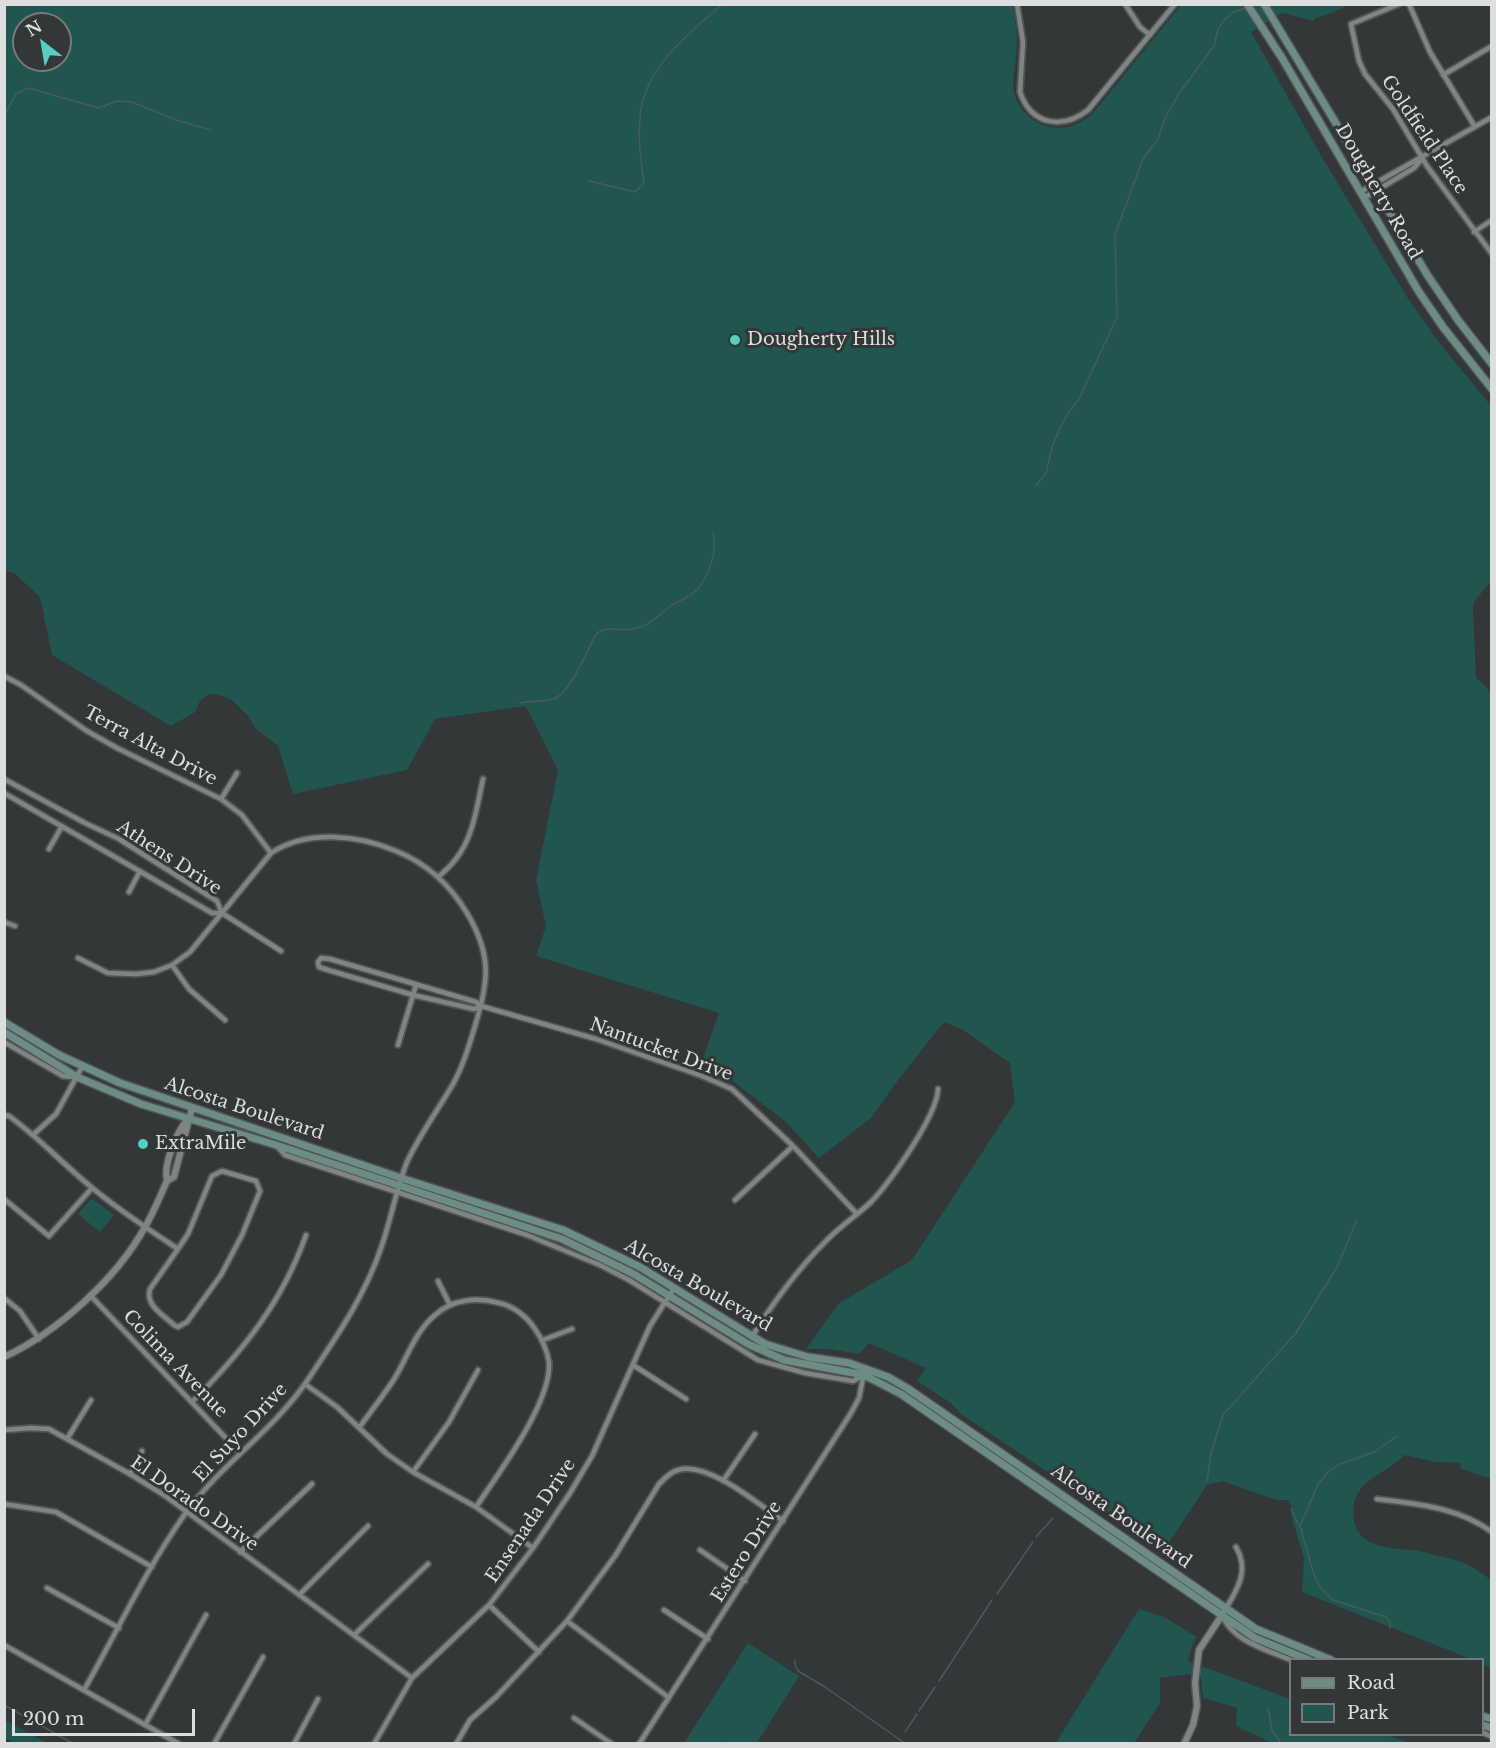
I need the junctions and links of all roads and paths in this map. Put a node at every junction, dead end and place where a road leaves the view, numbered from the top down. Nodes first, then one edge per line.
1 (1017, 4) edge
2 (1125, 4) edge
3 (1174, 4) edge
4 (1247, 4) edge
5 (1264, 4) edge
6 (1399, 4) edge
7 (1409, 4) edge
8 (1150, 35) junction
9 (1491, 46) edge
10 (1443, 75) junction
11 (1491, 117) edge
12 (1475, 127) junction
13 (1422, 158) junction
14 (1375, 187) junction
15 (1362, 195) junction
16 (1491, 220) edge
17 (1474, 232) junction
18 (1491, 254) edge
19 (1491, 364) edge
20 (1491, 389) edge
21 (4, 676) edge
22 (237, 773) dead end
23 (4, 778) edge
24 (483, 779) dead end
25 (4, 793) edge
26 (221, 799) junction
27 (62, 826) junction
28 (49, 849) dead end
29 (271, 853) junction
30 (140, 871) junction
31 (438, 878) junction
32 (129, 892) dead end
33 (222, 913) junction
34 (4, 922) edge
35 (15, 926) dead end
36 (281, 951) dead end
37 (78, 958) dead end
38 (172, 965) junction
39 (373, 972) junction
40 (370, 983) junction
41 (416, 985) junction
42 (413, 995) junction
43 (481, 1006) junction
44 (225, 1020) dead end
45 (4, 1022) edge
46 (4, 1032) edge
47 (4, 1042) edge
48 (398, 1045) dead end
49 (82, 1066) junction
50 (77, 1077) junction
51 (938, 1089) dead end
52 (192, 1108) junction
53 (4, 1115) edge
54 (189, 1118) junction
55 (34, 1134) junction
56 (793, 1146) junction
57 (401, 1178) junction
58 (92, 1188) junction
59 (398, 1190) junction
60 (4, 1199) edge
61 (735, 1200) dead end
62 (857, 1214) junction
63 (145, 1227) junction
64 (306, 1235) dead end
65 (178, 1249) junction
66 (438, 1281) dead end
67 (674, 1288) junction
68 (90, 1295) junction
69 (4, 1298) edge
70 (667, 1298) junction
71 (450, 1305) junction
72 (572, 1329) dead end
73 (752, 1336) junction
74 (39, 1339) junction
75 (543, 1340) junction
76 (748, 1344) junction
77 (4, 1357) edge
78 (633, 1365) junction
79 (478, 1370) dead end
80 (865, 1372) junction
81 (305, 1384) junction
82 (686, 1399) dead end
83 (91, 1400) dead end
84 (192, 1402) junction
85 (359, 1428) junction
86 (4, 1430) edge
87 (755, 1434) dead end
88 (67, 1439) junction
89 (142, 1451) dead end
90 (240, 1453) junction
91 (413, 1473) junction
92 (130, 1474) junction
93 (723, 1481) junction
94 (312, 1484) dead end
95 (1377, 1499) dead end
96 (4, 1504) edge
97 (476, 1507) junction
98 (186, 1513) junction
99 (783, 1521) junction
100 (368, 1526) dead end
101 (1491, 1532) edge
102 (1236, 1547) dead end
103 (533, 1548) junction
104 (700, 1550) dead end
105 (240, 1552) junction
106 (428, 1564) dead end
107 (152, 1567) junction
108 (745, 1581) junction
109 (47, 1588) dead end
110 (299, 1595) junction
111 (489, 1605) junction
112 (1227, 1608) junction
113 (664, 1610) dead end
114 (206, 1615) dead end
115 (1222, 1615) junction
116 (567, 1621) junction
117 (119, 1628) junction
118 (354, 1635) junction
119 (708, 1639) junction
120 (4, 1645) edge
121 (539, 1652) junction
122 (263, 1657) dead end
123 (1289, 1658) edge
124 (1306, 1658) edge
125 (1328, 1658) edge
126 (411, 1678) junction
127 (84, 1690) junction
128 (668, 1697) junction
129 (318, 1700) dead end
130 (574, 1718) dead end
131 (145, 1725) junction
132 (179, 1743) edge
133 (214, 1743) edge
134 (294, 1743) edge
135 (374, 1743) edge
136 (456, 1743) edge
137 (612, 1743) edge
138 (639, 1743) edge
139 (1184, 1743) edge

1 - 8 street
2 - 8 street
3 - 8 street
4 - 15 main road, Dougherty Road
5 - 14 main road, Dougherty Road
6 - 13 street, Goldfield Place
7 - 10 street
9 - 10 street
10 - 12 street
11 - 12 street
12 - 13 street
13 - 14 street
13 - 17 street, Goldfield Place
14 - 15 street
14 - 19 main road, Dougherty Road
15 - 20 main road, Dougherty Road
16 - 17 street
17 - 18 street, Goldfield Place
21 - 26 street, Terra Alta Drive
22 - 26 street
23 - 33 street, Athens Drive
24 - 31 street
25 - 27 street, Athens Drive
26 - 29 street, Terra Alta Drive
27 - 28 street
27 - 30 street, Athens Drive
29 - 31 street, El Suyo Drive
29 - 33 street
30 - 32 street
30 - 33 street, Athens Drive
31 - 43 street, El Suyo Drive
33 - 36 street
33 - 38 street
34 - 35 street
37 - 38 street
38 - 44 street
39 - 40 street
39 - 40 street, Nantucket Drive
39 - 41 street, Nantucket Drive
40 - 42 street, Nantucket Drive
41 - 42 street
41 - 43 street, Nantucket Drive
42 - 43 street, Nantucket Drive
42 - 48 street
43 - 56 street, Nantucket Drive
43 - 57 street, El Suyo Drive
45 - 49 main road, Alcosta Boulevard
46 - 50 main road, Alcosta Boulevard
47 - 50 street, Alcosta Boulevard
49 - 50 street
49 - 52 main road, Alcosta Boulevard
50 - 54 main road, Alcosta Boulevard
50 - 55 street
51 - 62 street
52 - 54 street
52 - 57 main road, Alcosta Boulevard
53 - 55 street
54 - 59 main road, Alcosta Boulevard
54 - 63 street
55 - 58 street
56 - 61 street
56 - 62 street, Nantucket Drive
57 - 59 street, El Suyo Drive
57 - 67 main road, Alcosta Boulevard
58 - 60 street
58 - 63 street
59 - 70 main road, Alcosta Boulevard
59 - 81 street, El Suyo Drive
62 - 73 street
63 - 65 street
63 - 68 street
64 - 84 street
65 - 65 street
66 - 71 street
67 - 70 street, Ensenada Drive
67 - 73 main road, Alcosta Boulevard
68 - 74 street
68 - 84 street, Colima Avenue
69 - 74 street
70 - 76 main road, Alcosta Boulevard
70 - 78 street, Ensenada Drive
70 - 80 street, Alcosta Boulevard
71 - 75 street
71 - 85 street
72 - 75 street
73 - 76 main road
73 - 80 main road, Alcosta Boulevard
74 - 77 street
75 - 97 street
76 - 80 main road, Alcosta Boulevard
78 - 82 street
78 - 103 street, Ensenada Drive
79 - 91 street
80 - 99 street, Estero Drive
80 - 112 main road, Alcosta Boulevard
80 - 115 main road, Alcosta Boulevard
81 - 85 street
81 - 90 street, El Suyo Drive
83 - 88 street
84 - 90 street, Colima Avenue
85 - 91 street
86 - 88 street, El Dorado Drive
87 - 93 street
88 - 92 street, El Dorado Drive
89 - 92 street
90 - 98 street, El Suyo Drive
91 - 97 street
92 - 98 street, El Dorado Drive
93 - 99 street
93 - 116 street
94 - 105 street
95 - 101 street
96 - 107 street
97 - 103 street
98 - 105 street, El Dorado Drive
98 - 107 street, El Suyo Drive
99 - 108 street, Estero Drive
100 - 110 street
102 - 112 street
103 - 111 street, Ensenada Drive
104 - 108 street
105 - 110 street, El Dorado Drive
106 - 118 street
107 - 117 street, El Suyo Drive
108 - 119 street, Estero Drive
109 - 117 street
110 - 118 street, El Dorado Drive
111 - 121 street
111 - 126 street, Ensenada Drive
112 - 115 street
112 - 125 main road, Alcosta Boulevard
113 - 119 street
114 - 131 street
115 - 123 street, Alcosta Boulevard
115 - 124 main road, Alcosta Boulevard
115 - 139 street
116 - 121 street
116 - 128 street
117 - 127 street, El Suyo Drive
118 - 126 street, El Dorado Drive
119 - 128 street, Estero Drive
120 - 127 street
121 - 136 street
122 - 133 street
126 - 135 street, Ensenada Drive
127 - 131 street
128 - 138 street, Estero Drive
129 - 134 street
130 - 137 street
131 - 132 street

